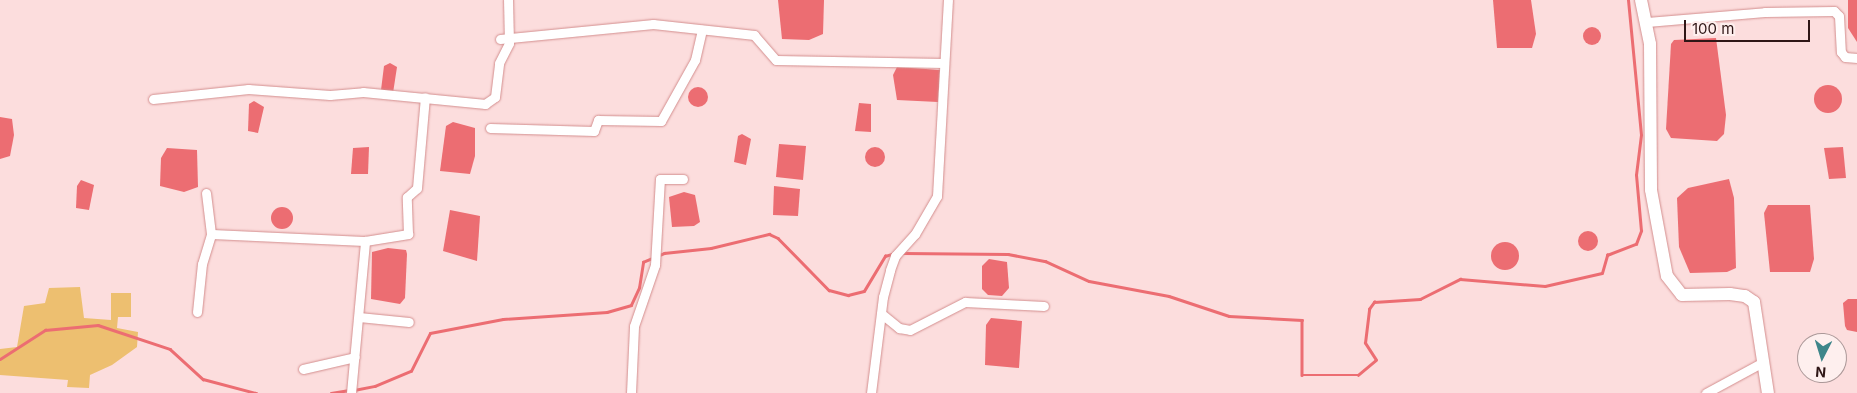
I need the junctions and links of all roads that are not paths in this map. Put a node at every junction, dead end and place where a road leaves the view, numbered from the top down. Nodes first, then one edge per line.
1 (508, 0) edge
2 (948, 0) edge
3 (1641, 0) edge
4 (1647, 22) junction
5 (702, 30) junction
6 (505, 38) junction
7 (1857, 58) edge
8 (944, 63) junction
9 (425, 97) junction
10 (153, 99) dead end
11 (490, 128) dead end
12 (683, 179) dead end
13 (206, 193) dead end
14 (211, 234) junction
15 (365, 241) junction
16 (1044, 306) dead end
17 (197, 312) dead end
18 (882, 315) junction
19 (359, 317) junction
20 (409, 322) dead end
21 (355, 357) junction
22 (1763, 362) junction
23 (303, 369) dead end
24 (351, 393) edge
25 (631, 393) edge
26 (871, 393) edge
27 (1706, 393) edge
28 (1768, 393) edge

1 - 6 street
2 - 8 street
3 - 4 main road
4 - 7 street
4 - 22 main road
5 - 6 street
5 - 8 street
5 - 11 street
6 - 9 street
8 - 18 street
9 - 10 street
9 - 15 street
12 - 25 street
13 - 14 street
14 - 15 street
14 - 17 street
15 - 19 street
16 - 18 street
18 - 26 street
19 - 20 street
19 - 21 street
21 - 23 street
21 - 24 street
22 - 27 street
22 - 28 main road

